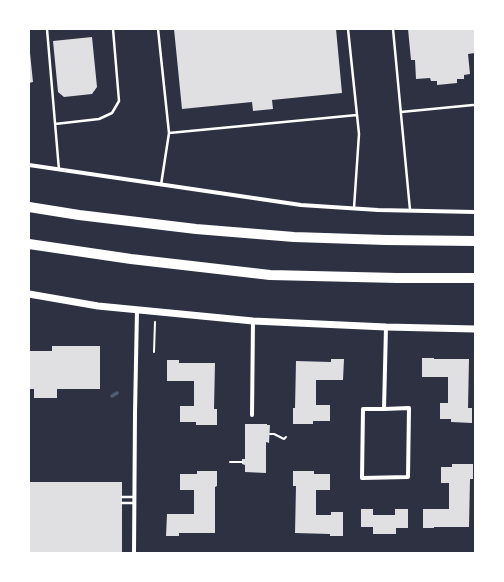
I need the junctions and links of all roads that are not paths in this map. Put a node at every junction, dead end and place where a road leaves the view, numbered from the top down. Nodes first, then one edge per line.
1 (47, 29) edge
2 (113, 29) edge
3 (158, 29) edge
4 (348, 29) edge
5 (392, 29) edge
6 (473, 105) dead end
7 (401, 112) junction
8 (357, 115) junction
9 (56, 124) junction
10 (169, 133) junction
11 (29, 165) edge
12 (60, 170) junction
13 (161, 185) junction
14 (29, 206) edge
15 (354, 209) junction
16 (410, 211) junction
17 (475, 212) edge
18 (475, 241) edge
19 (29, 244) edge
20 (475, 278) edge
21 (29, 294) edge
22 (137, 310) junction
23 (253, 321) junction
24 (386, 327) junction
25 (475, 329) edge
26 (384, 409) junction
27 (252, 415) dead end
28 (122, 497) dead end
29 (134, 497) junction
30 (122, 503) dead end
31 (134, 504) junction
32 (134, 553) edge

1 - 9 lane
2 - 9 lane
3 - 10 lane
4 - 8 lane
5 - 7 lane
6 - 7 lane
7 - 16 lane
8 - 10 lane
8 - 15 lane
9 - 12 lane
10 - 13 lane
11 - 12 street
12 - 13 street
13 - 15 street
14 - 18 highway
15 - 16 street
16 - 17 street
19 - 20 highway
21 - 22 street
22 - 23 street
22 - 29 street
23 - 24 street
23 - 27 street
24 - 25 street
24 - 26 street
26 - 26 street
28 - 29 lane
29 - 31 street
30 - 31 lane
31 - 32 street

